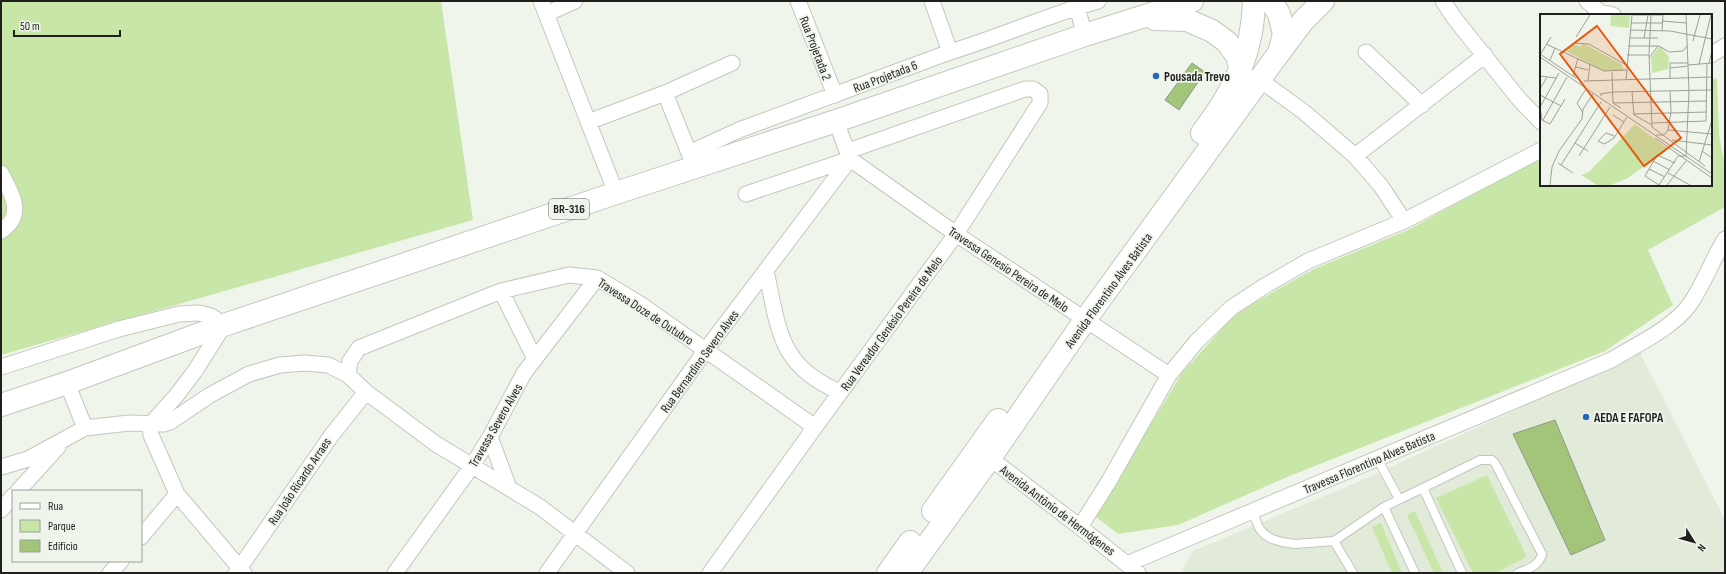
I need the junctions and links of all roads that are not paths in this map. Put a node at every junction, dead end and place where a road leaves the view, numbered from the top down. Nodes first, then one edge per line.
1 (575, 1) edge
2 (798, 1) edge
3 (932, 1) edge
4 (1098, 1) edge
5 (1191, 1) edge
6 (1254, 1) edge
7 (1271, 1) edge
8 (1323, 1) edge
9 (1443, 1) edge
10 (1587, 1) edge
11 (1076, 4) edge
12 (544, 7) edge
13 (1609, 14) edge
14 (1140, 18) junction
15 (1085, 35) junction
16 (1725, 46) edge
17 (950, 52) junction
18 (1366, 52) dead end
19 (1279, 53) junction
20 (1712, 54) edge
21 (1485, 55) junction
22 (732, 63) dead end
23 (1241, 70) junction
24 (1260, 80) junction
25 (665, 93) junction
26 (835, 95) junction
27 (1422, 105) junction
28 (1224, 117) junction
29 (1540, 121) edge
30 (588, 122) junction
31 (836, 122) junction
32 (1540, 151) edge
33 (849, 155) junction
34 (1355, 156) junction
35 (692, 160) junction
36 (1, 173) edge
37 (616, 193) junction
38 (746, 194) dead end
39 (1404, 221) junction
40 (1, 231) edge
41 (956, 234) junction
42 (1725, 239) edge
43 (766, 271) junction
44 (597, 278) junction
45 (501, 291) junction
46 (1080, 316) junction
47 (224, 325) junction
48 (706, 351) junction
49 (535, 359) junction
50 (1, 367) edge
51 (348, 375) junction
52 (1169, 375) junction
53 (67, 383) junction
54 (366, 392) junction
55 (840, 392) junction
56 (1, 405) edge
57 (150, 425) junction
58 (815, 427) junction
59 (85, 428) junction
60 (490, 437) junction
61 (65, 438) junction
62 (983, 453) junction
63 (1377, 458) junction
64 (472, 466) junction
65 (1, 467) edge
66 (509, 488) junction
67 (1423, 488) junction
68 (19, 490) edge
69 (177, 494) junction
70 (12, 497) edge
71 (1399, 499) junction
72 (1384, 507) junction
73 (1, 510) edge
74 (1254, 510) junction
75 (1080, 527) junction
76 (576, 534) junction
77 (142, 536) edge
78 (1334, 541) junction
79 (120, 562) edge
80 (1132, 568) edge
81 (240, 571) edge
82 (110, 573) edge
83 (395, 573) edge
84 (547, 573) edge
85 (627, 573) edge
86 (710, 573) edge
87 (888, 573) edge
88 (907, 573) edge
89 (1353, 573) edge
90 (1415, 573) edge
91 (1462, 573) edge
92 (1518, 573) edge

1 - 12 street
2 - 26 street, Rua Projetada 2
3 - 17 street
4 - 11 street, Rua Projetada 6
5 - 14 main road, BR-316
6 - 23 main road, Avenida Florentino Alves Batista
7 - 19 main road, Avenida Florentino Alves Batista
8 - 19 main road
9 - 21 street
10 - 13 street
11 - 15 street
11 - 17 street, Rua Projetada 6
12 - 30 street
14 - 15 main road, BR-316
14 - 23 main road
15 - 31 main road, BR-316
16 - 20 street
17 - 26 street, Rua Projetada 6
18 - 27 street
19 - 24 main road, Avenida Florentino Alves Batista
21 - 27 street
21 - 29 street
22 - 25 street
23 - 28 main road, Avenida Florentino Alves Batista
24 - 28 main road, Avenida Florentino Alves Batista
24 - 34 street
25 - 30 street
25 - 35 street
26 - 35 street, Rua Projetada 6
27 - 34 street
28 - 46 main road, Avenida Florentino Alves Batista
30 - 37 street
31 - 33 street
31 - 35 main road, BR-316
32 - 39 street
33 - 38 street
33 - 41 street, Travessa Genesio Pereira de Melo
33 - 41 street, Rua Vereador Genésio Pereira de Melo
33 - 43 street, Rua Bernardino Severo Alves
34 - 39 street
35 - 37 main road, BR-316
36 - 40 street
37 - 47 main road, BR-316
39 - 52 street
41 - 46 street, Travessa Genesio Pereira de Melo
41 - 55 street, Rua Vereador Genésio Pereira de Melo
42 - 63 street, Travessa Florentino Alves Batista
43 - 48 street, Rua Bernardino Severo Alves
43 - 55 street
44 - 45 street, Travessa Doze de Outubro
44 - 48 street, Travessa Doze de Outubro
44 - 49 street, Travessa Severo Alves
45 - 49 street
45 - 51 street, Travessa Doze de Outubro
46 - 52 street, Travessa Genesio Pereira de Melo
46 - 62 main road, Avenida Florentino Alves Batista
47 - 50 street
47 - 53 main road, BR-316
47 - 57 street
48 - 58 street, Travessa Doze de Outubro
48 - 76 street, Rua Bernardino Severo Alves
49 - 60 street, Travessa Severo Alves
51 - 54 street
51 - 57 street
52 - 75 street
53 - 56 main road, BR-316
53 - 59 street
54 - 64 street
54 - 81 street, Rua João Ricardo Arraes
55 - 58 street, Rua Vereador Genésio Pereira de Melo
57 - 59 street
57 - 69 street
58 - 86 street, Rua Vereador Genésio Pereira de Melo
59 - 61 street
60 - 64 street, Travessa Severo Alves
60 - 66 street
61 - 65 street
61 - 68 street
62 - 75 street, Avenida Antônio de Hermógenes
62 - 87 main road, Avenida Florentino Alves Batista
62 - 88 main road, Avenida Florentino Alves Batista
63 - 71 lane
63 - 74 street, Travessa Florentino Alves Batista
64 - 66 street
64 - 83 street, Travessa Severo Alves
66 - 76 street
67 - 71 lane
67 - 91 lane
67 - 92 lane
69 - 77 street
69 - 81 street
70 - 73 street
71 - 72 lane
72 - 78 lane
72 - 90 lane
74 - 78 lane
74 - 80 street, Travessa Florentino Alves Batista
75 - 80 street, Avenida Antônio de Hermógenes
76 - 84 street, Rua Bernardino Severo Alves
76 - 85 street
78 - 89 lane
79 - 82 street

